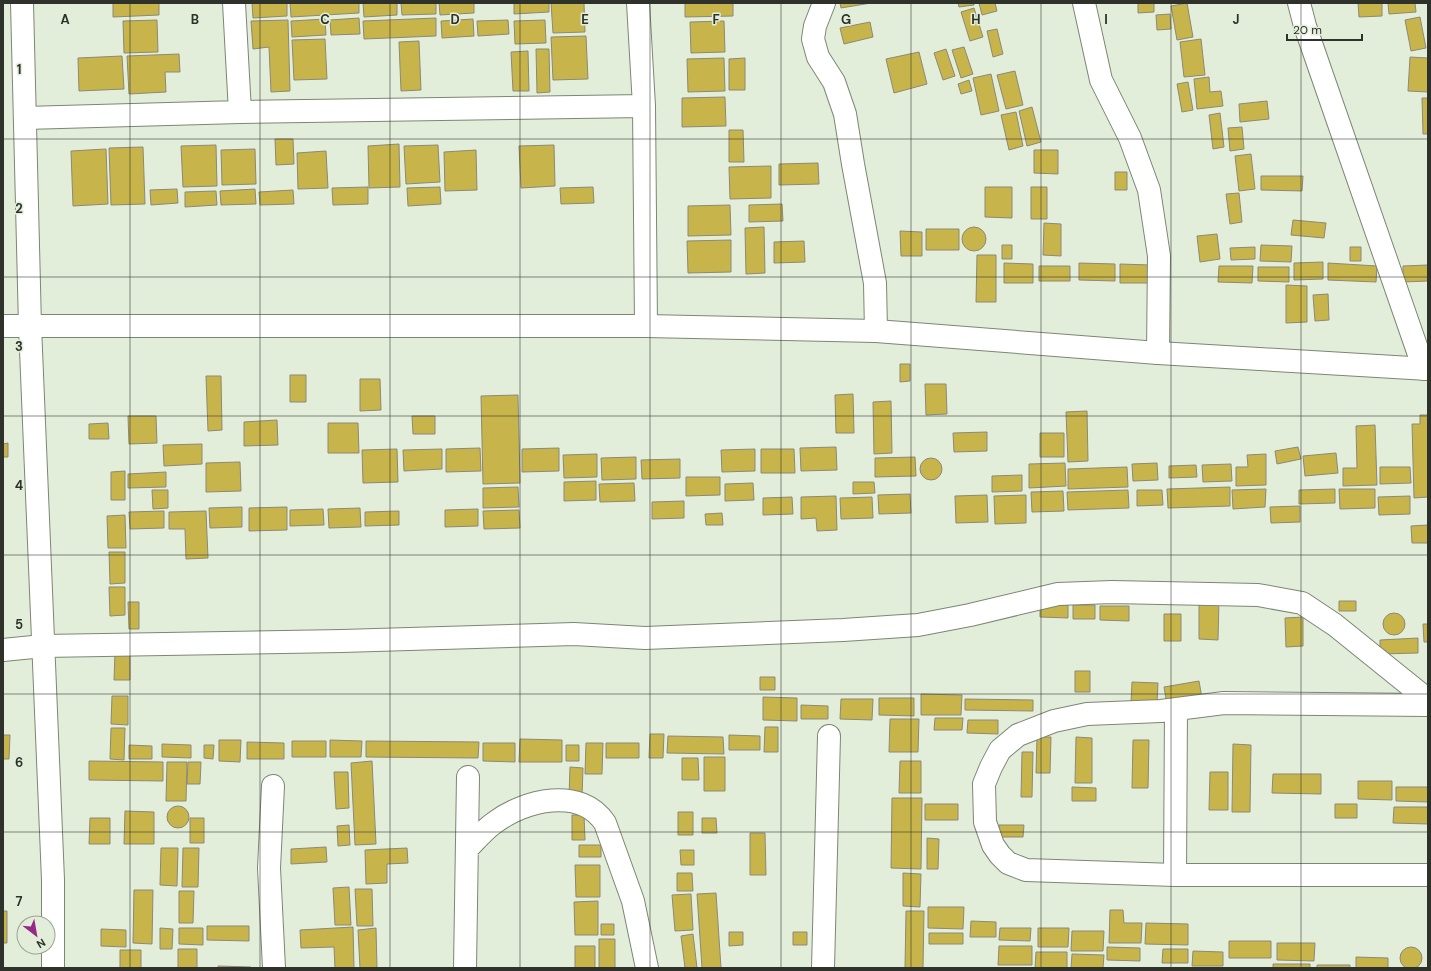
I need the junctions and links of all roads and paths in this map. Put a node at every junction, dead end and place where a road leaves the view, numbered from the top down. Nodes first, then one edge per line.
1 (22, 3) edge
2 (234, 3) edge
3 (638, 3) edge
4 (824, 3) edge
5 (1084, 3) edge
6 (1299, 3) edge
7 (644, 106) junction
8 (240, 112) junction
9 (24, 118) junction
10 (3, 326) edge
11 (30, 326) junction
12 (646, 326) junction
13 (876, 331) junction
14 (1158, 353) junction
15 (1426, 369) edge
16 (43, 646) junction
17 (3, 650) edge
18 (1428, 700) edge
19 (1428, 705) edge
20 (1176, 709) junction
21 (829, 736) dead end
22 (468, 777) dead end
23 (273, 786) dead end
24 (467, 849) junction
25 (1176, 875) junction
26 (1428, 875) edge
27 (53, 968) edge
28 (274, 968) edge
29 (465, 968) edge
30 (647, 968) edge
31 (823, 968) edge

1 - 9 street
2 - 8 street
3 - 7 street
4 - 13 street
5 - 14 street
6 - 15 street
7 - 8 street
7 - 12 street
8 - 9 street
9 - 11 street
10 - 11 street
11 - 12 street
11 - 16 street
12 - 13 street
13 - 14 street
14 - 15 street
16 - 17 street
16 - 18 street
16 - 27 street
19 - 20 street
20 - 25 street
20 - 25 street
21 - 31 street
22 - 24 street
23 - 28 street
24 - 29 street
24 - 30 street
25 - 26 street

